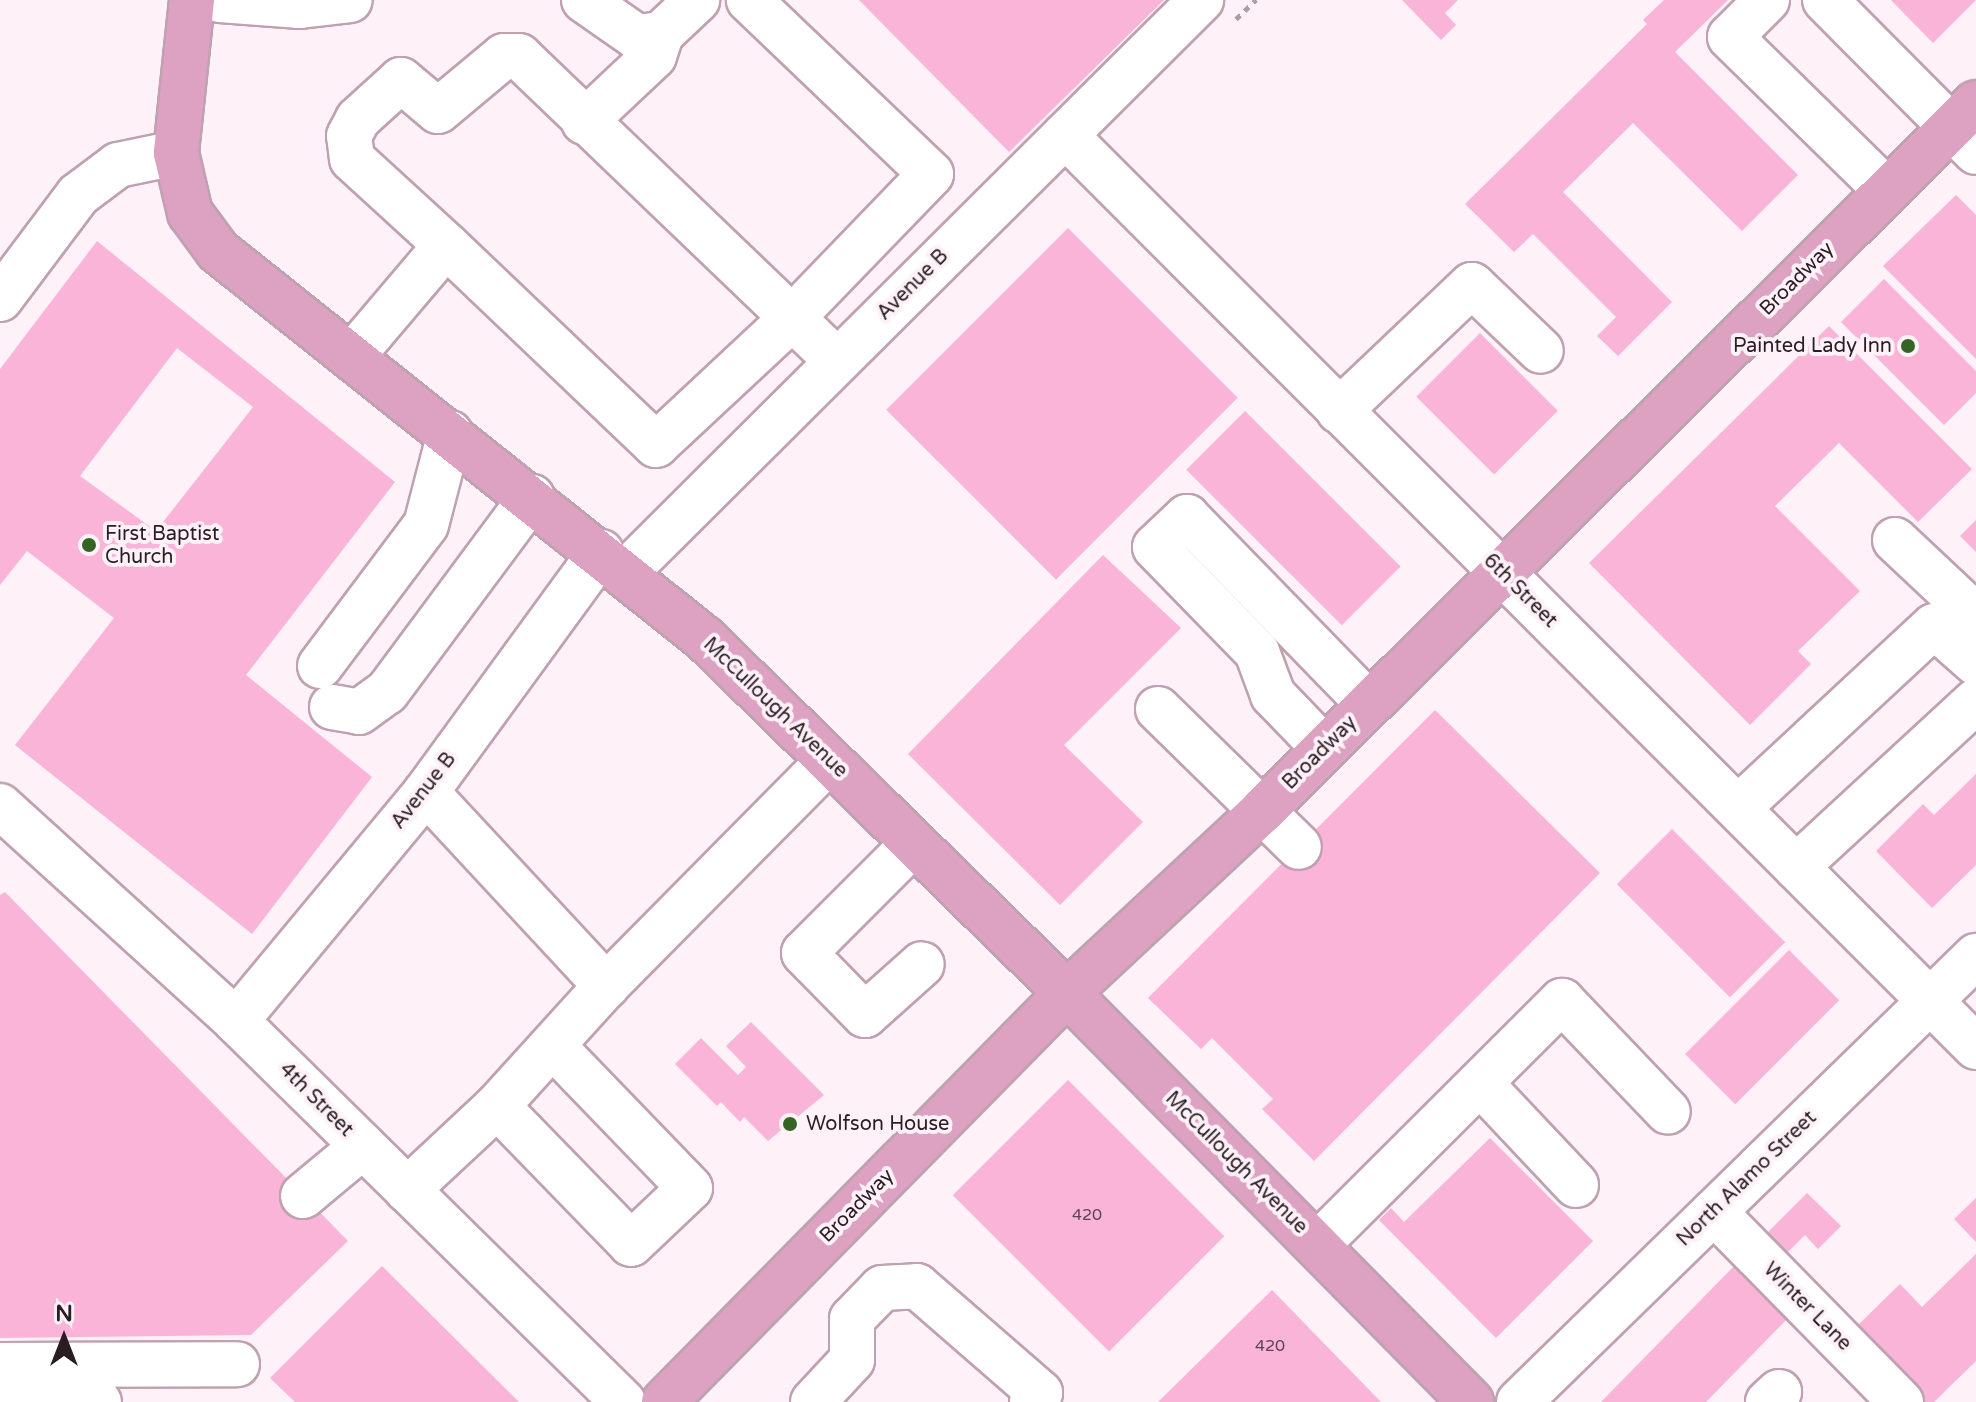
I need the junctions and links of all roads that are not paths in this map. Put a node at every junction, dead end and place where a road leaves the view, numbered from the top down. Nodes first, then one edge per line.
1 (192, 0) edge
2 (220, 0) edge
3 (350, 0) edge
4 (584, 0) edge
5 (697, 0) edge
6 (749, 0) edge
7 (1201, 0) edge
8 (1767, 0) edge
9 (1825, 0) edge
10 (661, 34) junction
11 (584, 122) junction
12 (1968, 128) edge
13 (1065, 135) junction
14 (176, 153) junction
15 (1887, 191) junction
16 (446, 245) junction
17 (0, 299) edge
18 (792, 318) junction
19 (1541, 351) dead end
20 (352, 356) junction
21 (837, 361) junction
22 (1339, 411) junction
23 (450, 433) junction
24 (532, 497) junction
25 (1895, 540) dead end
26 (614, 562) junction
27 (1501, 572) junction
28 (1976, 616) edge
29 (1976, 663) edge
30 (1976, 701) edge
31 (1369, 704) junction
32 (1158, 709) dead end
33 (1324, 748) junction
34 (829, 761) junction
35 (426, 792) junction
36 (0, 806) edge
37 (1738, 808) junction
38 (1263, 810) junction
39 (913, 844) junction
40 (1299, 847) dead end
41 (1796, 867) junction
42 (1976, 956) edge
43 (922, 964) dead end
44 (606, 986) junction
45 (1067, 993) junction
46 (1930, 1001) junction
47 (236, 1021) junction
48 (553, 1046) junction
49 (1976, 1047) edge
50 (1480, 1083) junction
51 (497, 1106) junction
52 (1668, 1112) dead end
53 (363, 1146) junction
54 (1576, 1185) dead end
55 (407, 1190) junction
56 (303, 1196) dead end
57 (1714, 1212) junction
58 (1317, 1245) junction
59 (237, 1364) dead end
60 (0, 1365) edge
61 (0, 1398) edge
62 (1891, 1399) edge
63 (99, 1402) edge
64 (623, 1402) edge
65 (664, 1402) edge
66 (813, 1402) edge
67 (1032, 1402) edge
68 (1471, 1402) edge
69 (1519, 1402) edge

1 - 14 main road, McCullough Avenue
2 - 3 street
4 - 10 street
5 - 10 street
6 - 18 street
7 - 13 street, Avenue B
8 - 15 street
9 - 12 street
10 - 11 street
11 - 16 street
11 - 18 street
12 - 15 main road, Broadway
13 - 21 street, Avenue B
13 - 22 street, 6th Street
14 - 17 street
14 - 20 main road, McCullough Avenue
15 - 27 main road, Broadway
16 - 18 street
16 - 20 street
18 - 21 street
19 - 22 street
20 - 23 main road, McCullough Avenue
21 - 26 street, Avenue B
22 - 27 street, 6th Street
23 - 24 main road, McCullough Avenue
23 - 24 street
24 - 26 main road, McCullough Avenue
25 - 28 street
26 - 34 main road, McCullough Avenue
26 - 35 street, Avenue B
27 - 31 main road, Broadway
27 - 37 street, 6th Street
29 - 37 street
30 - 41 street
31 - 33 main road, Broadway
31 - 33 street
32 - 38 street
33 - 38 main road, Broadway
34 - 39 main road, McCullough Avenue
34 - 44 street
35 - 44 street
35 - 47 street, Avenue B
36 - 47 street, 4th Street
37 - 41 street, 6th Street
38 - 40 street
38 - 45 main road, Broadway
39 - 43 street
39 - 45 main road, McCullough Avenue
41 - 46 street, 6th Street
42 - 46 street, North Alamo Street
44 - 48 street
45 - 58 main road, McCullough Avenue
45 - 65 main road, Broadway
46 - 49 street, 6th Street
46 - 57 street, North Alamo Street
47 - 53 street, 4th Street
48 - 51 street
48 - 51 street
50 - 52 street
50 - 54 street
50 - 58 street
51 - 55 street
53 - 55 street, 4th Street
53 - 56 street
55 - 64 street, 4th Street
57 - 62 street, Winter Lane
57 - 69 street, North Alamo Street
58 - 68 main road, McCullough Avenue
59 - 60 street
61 - 63 street
66 - 67 street

